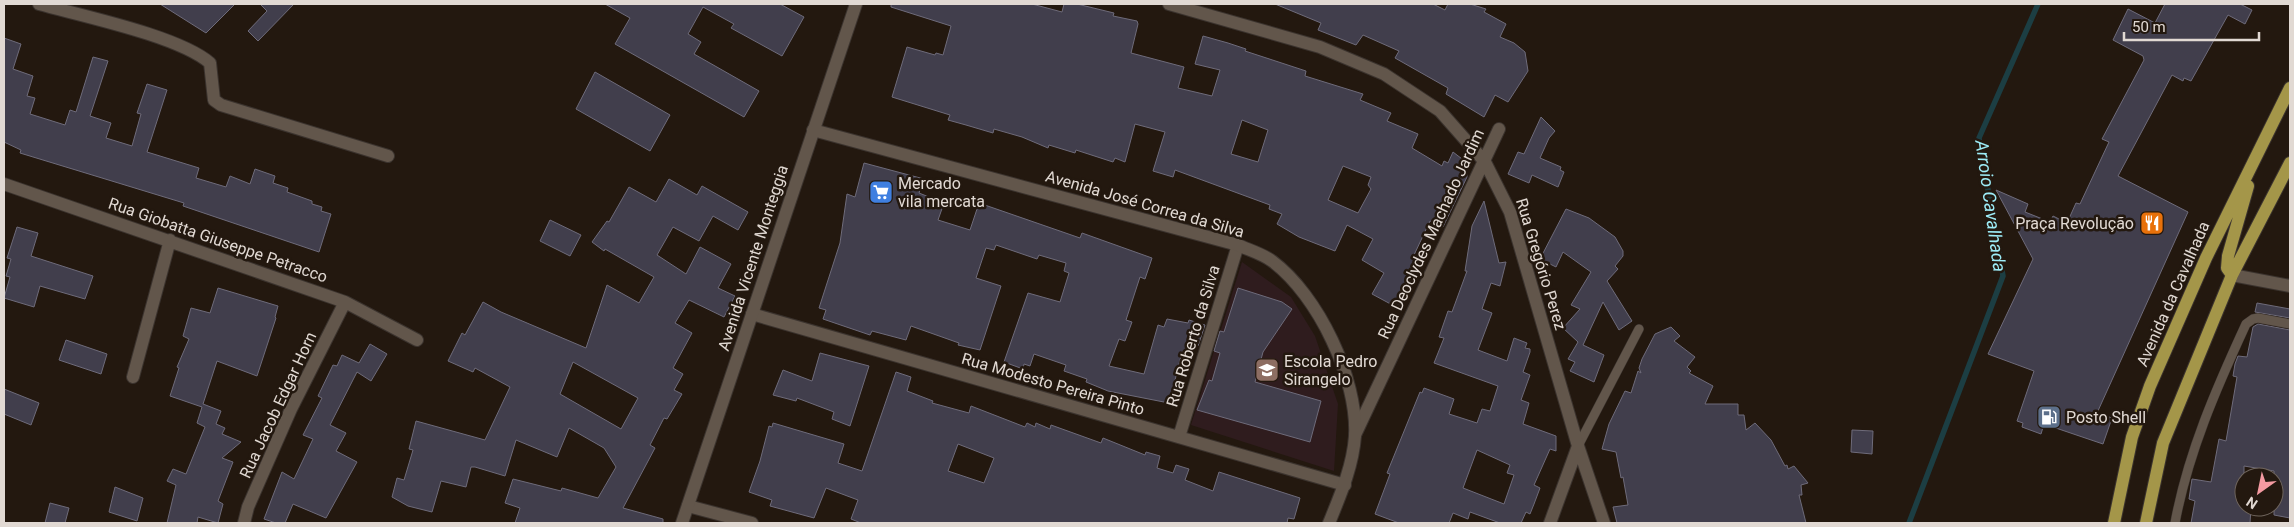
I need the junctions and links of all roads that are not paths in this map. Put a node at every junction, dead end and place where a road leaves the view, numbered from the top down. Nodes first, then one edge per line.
1 (38, 4) edge
2 (856, 4) edge
3 (1169, 4) edge
4 (2290, 88) edge
5 (1499, 128) dead end
6 (813, 130) junction
7 (2257, 153) junction
8 (388, 156) dead end
9 (1485, 162) junction
10 (2290, 163) edge
11 (2286, 184) edge
12 (5, 188) edge
13 (170, 240) junction
14 (1238, 245) junction
15 (2232, 275) junction
16 (2290, 286) edge
17 (345, 302) junction
18 (752, 314) junction
19 (2290, 324) edge
20 (1639, 329) dead end
21 (418, 340) dead end
22 (133, 377) dead end
23 (1355, 435) junction
24 (1179, 437) junction
25 (1578, 446) junction
26 (1344, 485) junction
27 (688, 506) junction
28 (244, 523) edge
29 (682, 523) edge
30 (752, 523) edge
31 (1329, 523) edge
32 (1550, 523) edge
33 (1604, 523) edge
34 (2114, 523) edge
35 (2146, 523) edge
36 (2175, 523) edge

1 - 8 street
2 - 6 street, Avenida Vicente Monteggia
3 - 9 street, Rua Gregório Perez
4 - 7 main road, Avenida da Cavalhada
5 - 9 street, Rua Deoclydes Machado Jardim
6 - 14 street, Avenida José Correa da Silva
6 - 18 street, Avenida Vicente Monteggia
7 - 15 main road
7 - 34 main road, Avenida da Cavalhada
9 - 23 street, Rua Deoclydes Machado Jardim
9 - 25 street, Rua Gregório Perez
10 - 11 main road
11 - 15 main road
12 - 13 street, Rua Giobatta Giuseppe Petracco
13 - 17 street, Rua Giobatta Giuseppe Petracco
13 - 22 street
14 - 23 street, Avenida José Correa da Silva
14 - 24 street, Rua Roberto da Silva
15 - 16 street
15 - 35 main road
17 - 21 street, Rua Giobatta Giuseppe Petracco
17 - 28 street, Rua Jacob Edgar Horn
18 - 24 street, Rua Modesto Pereira Pinto
18 - 27 street, Avenida Vicente Monteggia
19 - 36 lane
20 - 25 lane
23 - 26 street, Avenida José Correa da Silva
24 - 26 street, Rua Modesto Pereira Pinto
25 - 32 street
25 - 33 street, Rua Gregório Perez
26 - 31 street, Avenida José Correa da Silva
27 - 29 street, Avenida Vicente Monteggia
27 - 30 street

